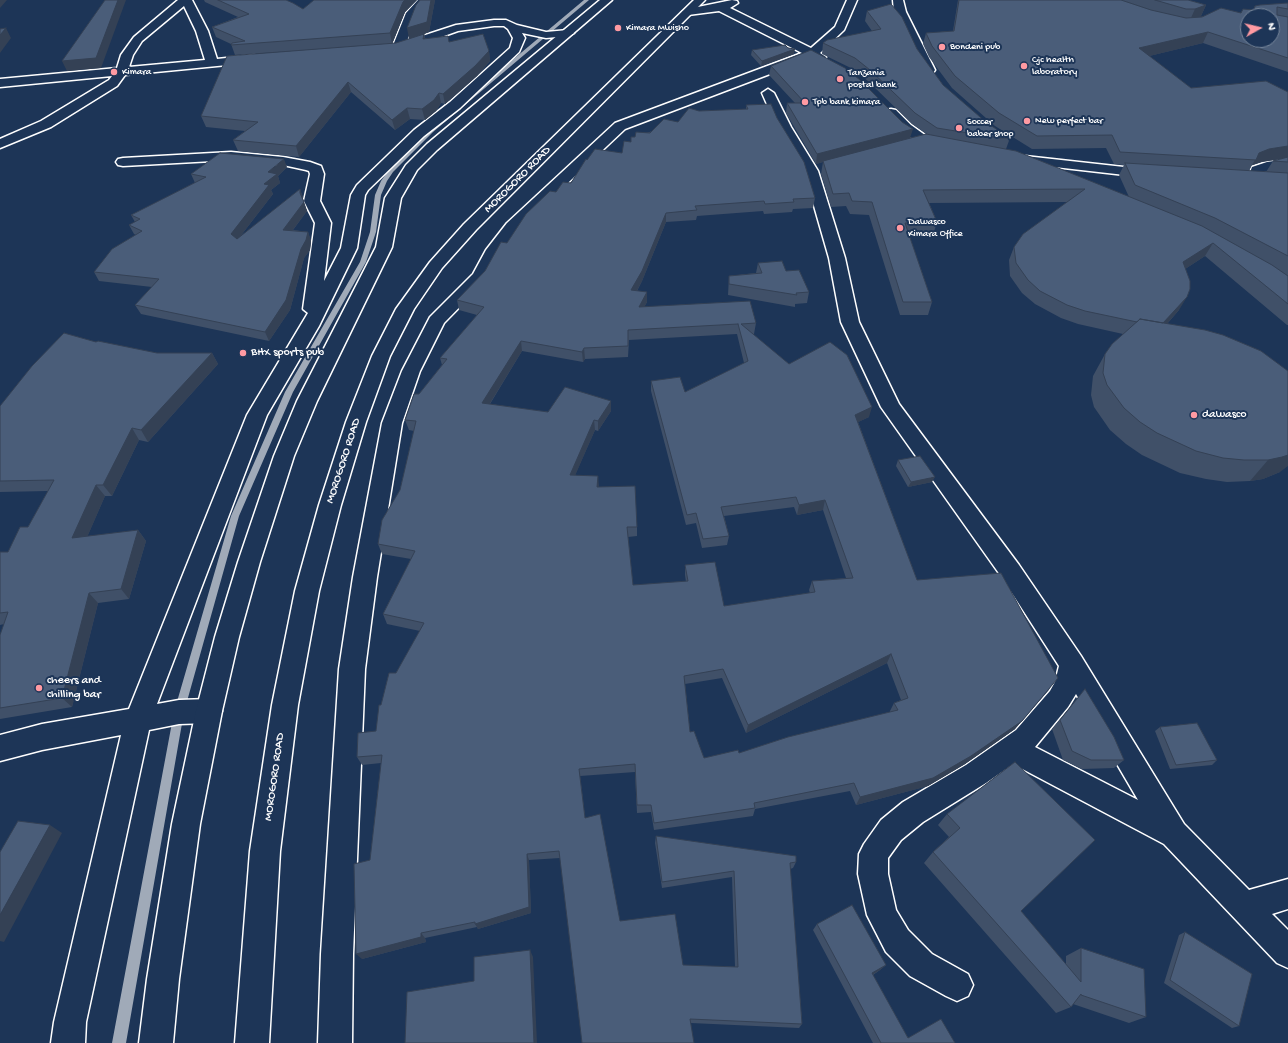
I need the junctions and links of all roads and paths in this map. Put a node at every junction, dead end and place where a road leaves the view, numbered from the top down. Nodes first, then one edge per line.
1 (186, 0) edge
2 (424, 0) edge
3 (607, 0) edge
4 (738, 0) edge
5 (852, 0) edge
6 (898, 0) edge
7 (694, 6) edge
8 (720, 7) junction
9 (513, 27) junction
10 (568, 33) junction
11 (398, 48) junction
12 (383, 49) edge
13 (813, 53) junction
14 (267, 58) edge
15 (212, 62) junction
16 (834, 65) edge
17 (122, 71) junction
18 (938, 82) edge
19 (0, 83) edge
20 (768, 93) dead end
21 (883, 106) edge
22 (924, 141) junction
23 (0, 144) edge
24 (908, 145) edge
25 (1014, 147) dead end
26 (956, 149) edge
27 (1001, 156) edge
28 (123, 162) dead end
29 (1040, 163) junction
30 (1288, 163) edge
31 (1162, 174) edge
32 (1254, 179) edge
33 (1075, 182) edge
34 (310, 326) junction
35 (1072, 664) junction
36 (210, 711) junction
37 (138, 719) junction
38 (0, 748) edge
39 (1012, 749) junction
40 (1174, 834) junction
41 (1288, 894) edge
42 (1246, 906) junction
43 (1288, 952) edge
44 (957, 985) dead end
45 (68, 1043) edge
46 (156, 1043) edge
47 (252, 1043) edge
48 (335, 1043) edge

1 - 15 main road
1 - 17 main road
2 - 11 main road
3 - 10 main road
4 - 8 main road
5 - 13 main road
6 - 18 main road
7 - 8 main road
7 - 47 main road, MOROGORO ROAD
8 - 13 main road
9 - 10 main road
9 - 11 main road
9 - 34 main road
10 - 36 main road
11 - 12 main road
13 - 16 main road
13 - 48 main road
14 - 15 main road
15 - 17 main road
17 - 19 main road
17 - 23 main road
20 - 35 main road
21 - 22 main road
22 - 24 main road
22 - 26 main road
25 - 29 main road
27 - 29 main road
28 - 34 main road
29 - 31 main road
29 - 33 main road
30 - 32 main road
34 - 37 main road
35 - 39 main road
35 - 40 main road
36 - 37 main road
36 - 46 main road
37 - 38 main road
37 - 45 main road
39 - 40 main road
39 - 44 main road
40 - 42 main road
41 - 42 main road
42 - 43 main road

